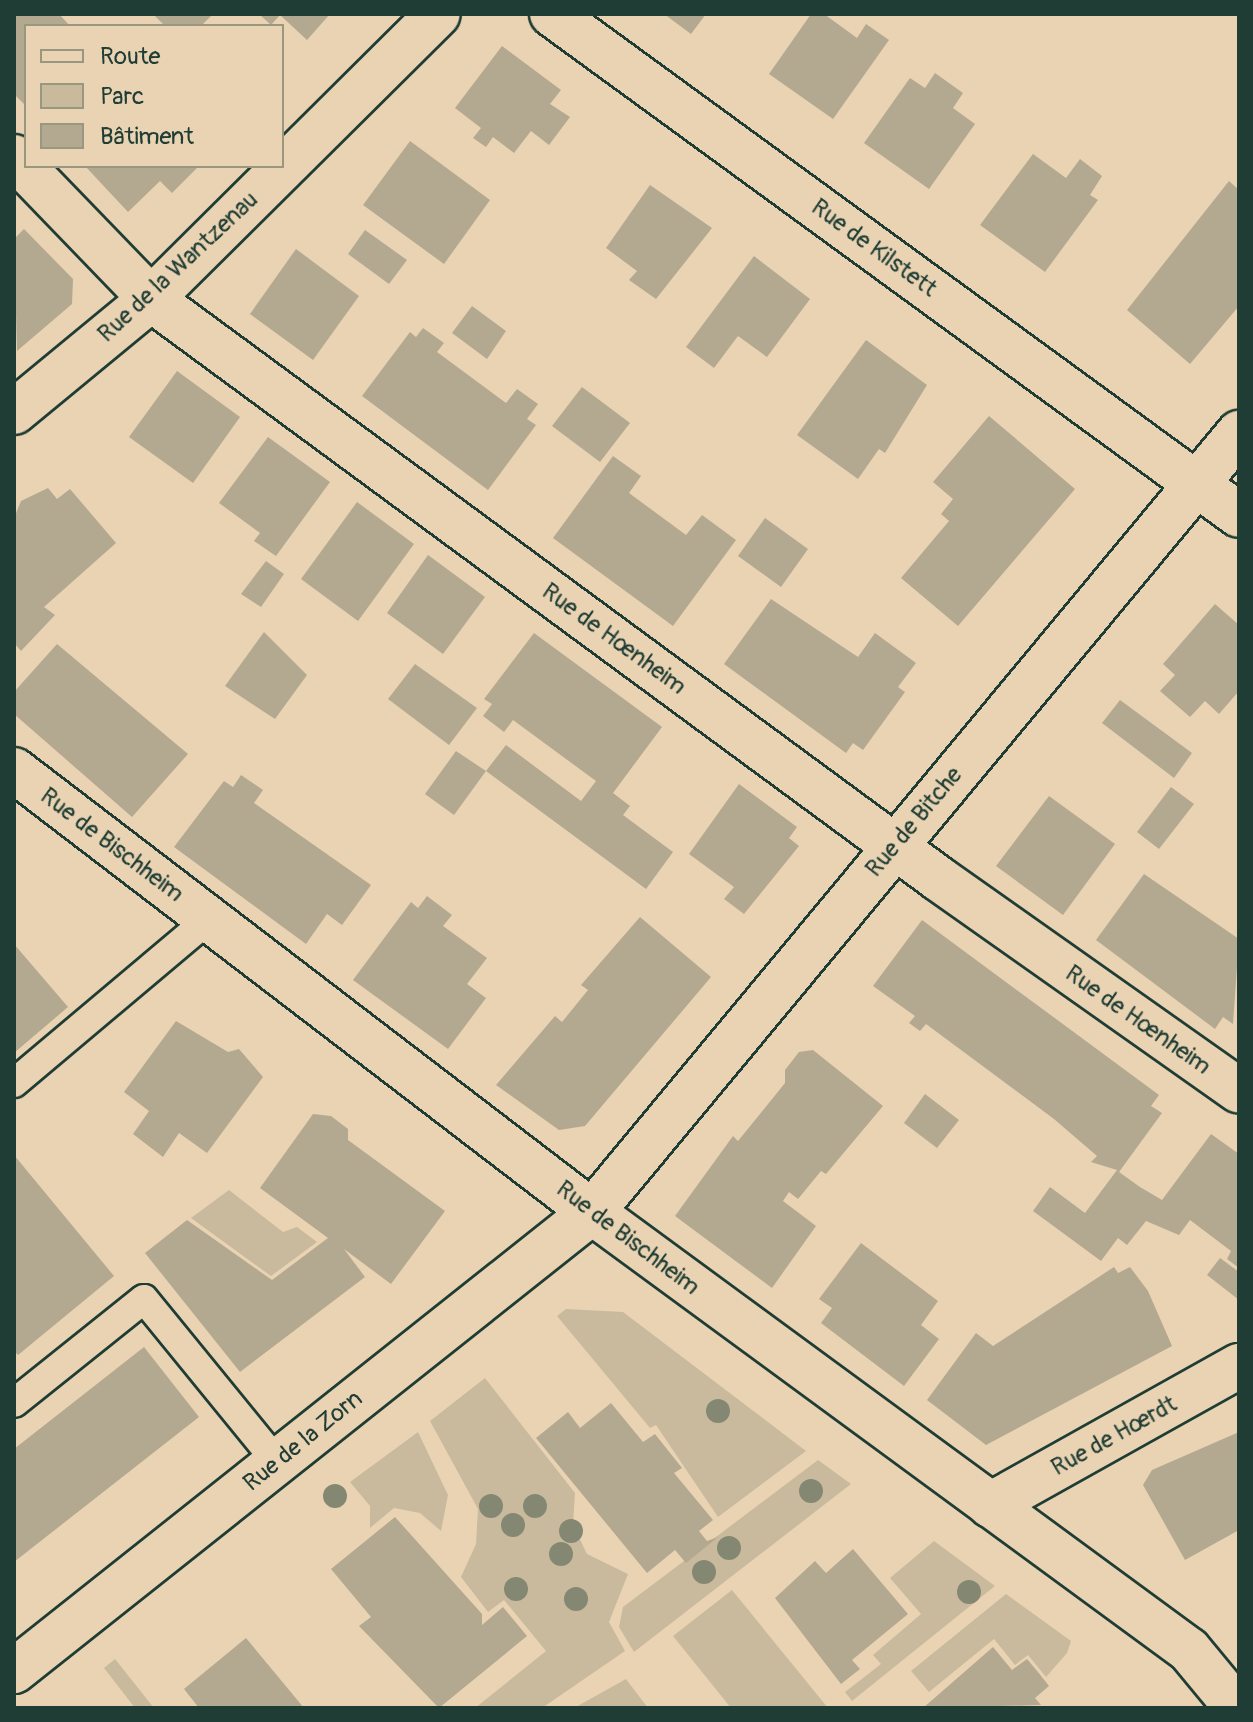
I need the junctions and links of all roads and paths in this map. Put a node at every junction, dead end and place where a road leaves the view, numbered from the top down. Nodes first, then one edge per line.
1 (438, 14) edge
2 (552, 14) edge
3 (284, 167) edge
4 (25, 168) edge
5 (283, 168) edge
6 (151, 299) junction
7 (14, 412) edge
8 (1239, 433) edge
9 (1196, 483) junction
10 (1239, 515) edge
11 (14, 770) edge
12 (894, 846) junction
13 (209, 919) junction
14 (14, 1083) edge
15 (1239, 1091) edge
16 (592, 1212) junction
17 (1239, 1366) edge
18 (14, 1403) edge
19 (277, 1462) junction
20 (990, 1505) junction
21 (14, 1671) edge
22 (1237, 1708) edge

1 - 3 street, Rue de la Wantzenau
2 - 9 street, Rue de Kilstett
4 - 6 street, Rue de Hœnheim
5 - 6 street, Rue de la Wantzenau
6 - 7 street, Rue de la Wantzenau
6 - 12 street, Rue de Hœnheim
8 - 9 street, Rue de Bitche
9 - 10 street, Rue de Kilstett
9 - 12 street, Rue de Bitche
11 - 13 street, Rue de Bischheim
12 - 15 street, Rue de Hœnheim
12 - 16 street, Rue de Bitche
13 - 14 lane
13 - 16 street, Rue de Bischheim
16 - 19 street, Rue de la Zorn
16 - 20 street, Rue de Bischheim
17 - 20 street, Rue de Hœrdt
18 - 19 lane
19 - 21 street, Rue de la Zorn
20 - 22 street, Rue de Bischheim

